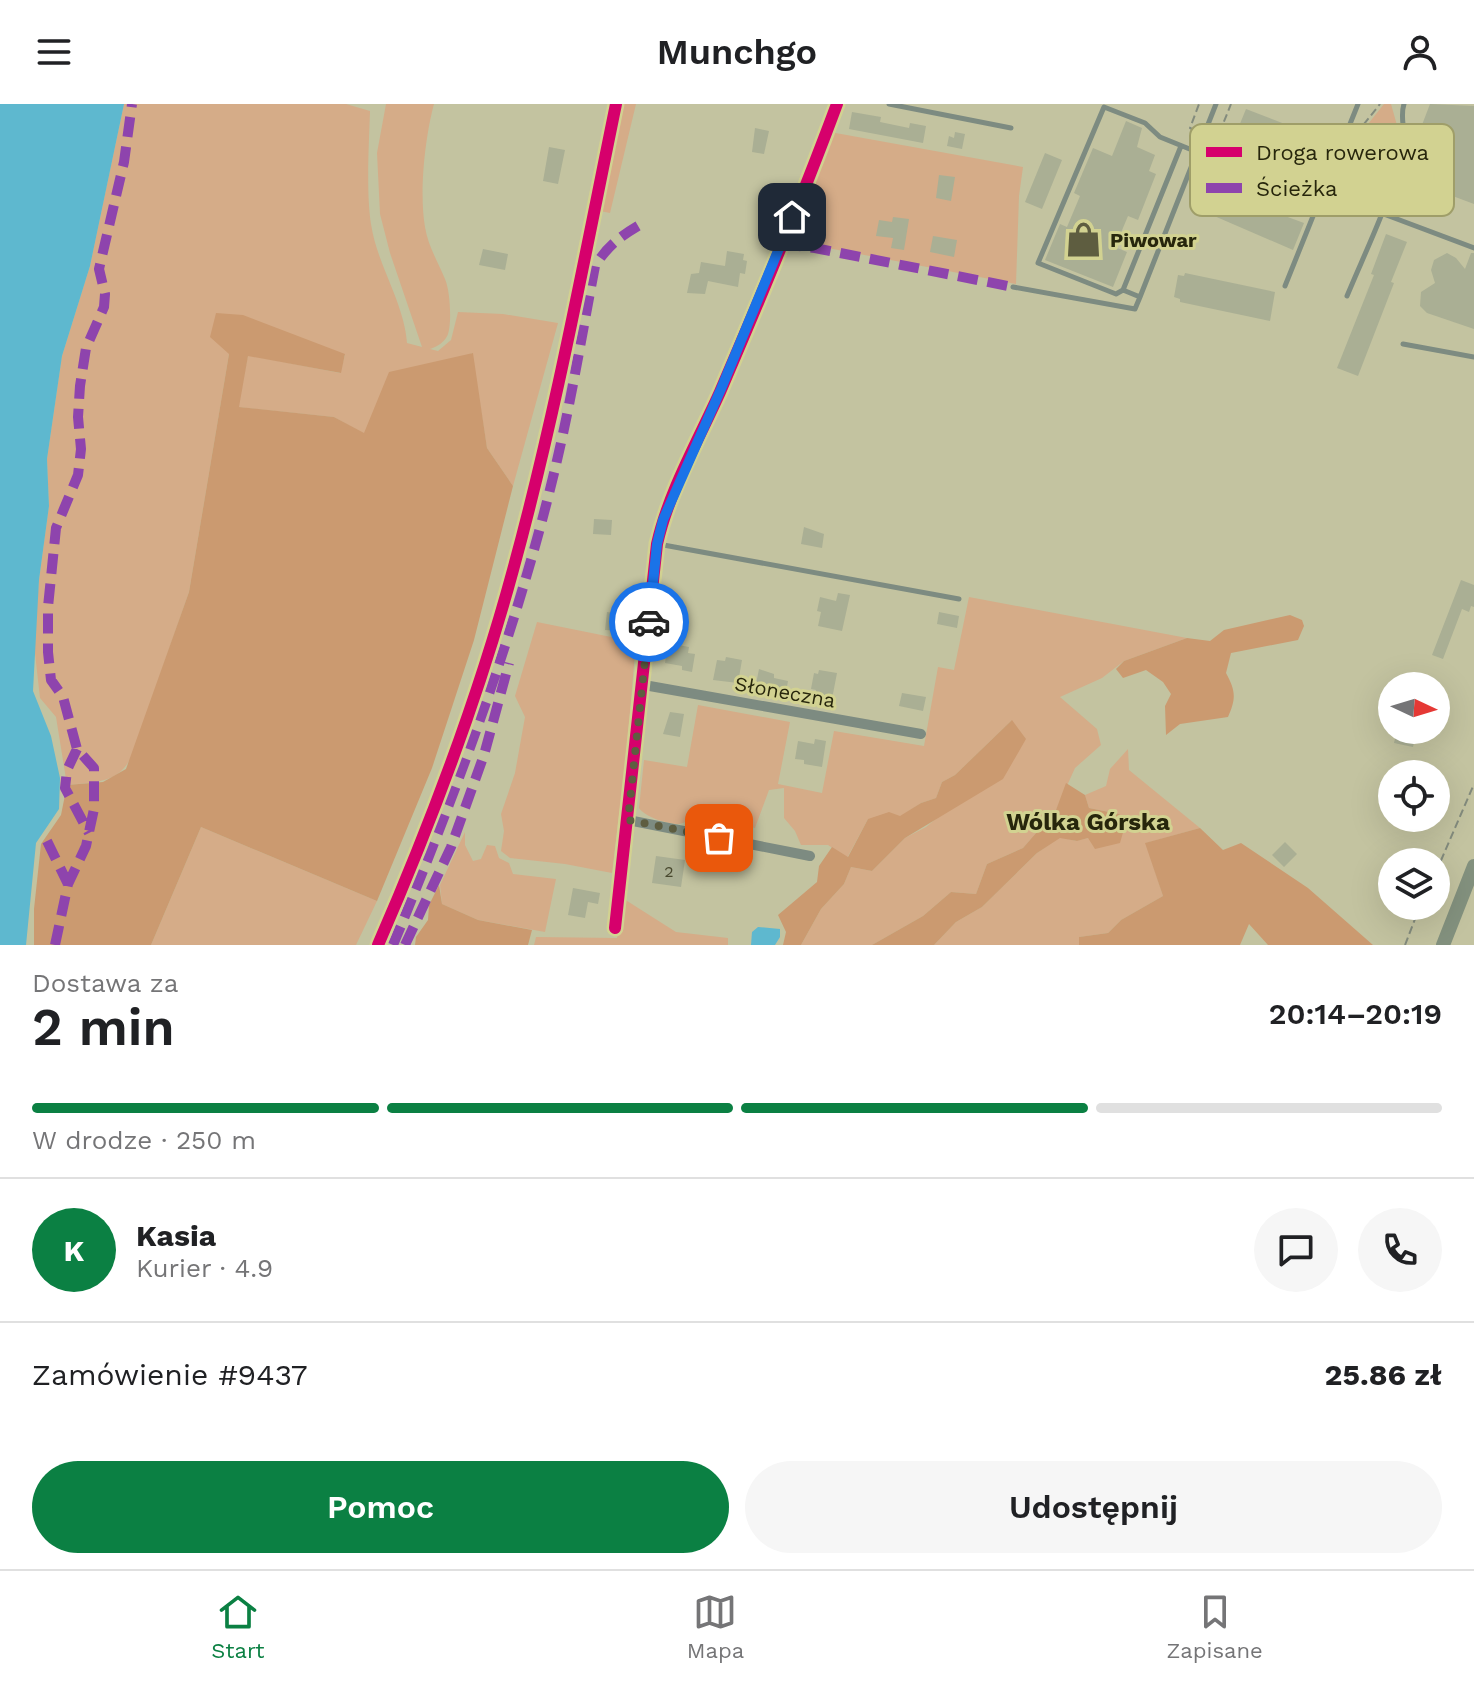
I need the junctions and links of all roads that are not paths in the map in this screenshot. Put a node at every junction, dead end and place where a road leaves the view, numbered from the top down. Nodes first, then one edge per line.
1 (837, 104) edge
2 (889, 104) edge
3 (1216, 104) edge
4 (1358, 104) edge
5 (1404, 104) edge
6 (1208, 124) edge
7 (1350, 124) edge
8 (1403, 124) edge
9 (1011, 128) dead end
10 (1181, 146) junction
11 (1190, 148) edge
12 (1190, 168) edge
13 (1313, 216) edge
14 (1380, 216) edge
15 (1389, 216) edge
16 (1474, 248) edge
17 (1285, 286) dead end
18 (1013, 287) dead end
19 (1123, 290) junction
20 (1347, 296) dead end
21 (1140, 297) junction
22 (1403, 344) dead end
23 (1474, 357) edge
24 (657, 544) junction
25 (959, 599) dead end
26 (644, 685) junction
27 (921, 734) dead end
28 (628, 820) junction
29 (810, 856) dead end
30 (1474, 866) edge
31 (615, 928) dead end
32 (1443, 945) edge

1 - 24 street
2 - 9 lane
3 - 6 lane
4 - 7 lane
5 - 8 lane
10 - 11 lane
10 - 19 lane
10 - 19 lane
12 - 21 lane
13 - 17 lane
14 - 20 lane
15 - 16 lane
18 - 21 lane
19 - 21 lane
22 - 23 lane
24 - 25 lane
24 - 26 street
26 - 27 street, Słoneczna
26 - 28 street
28 - 29 street
28 - 31 street
30 - 32 main road

